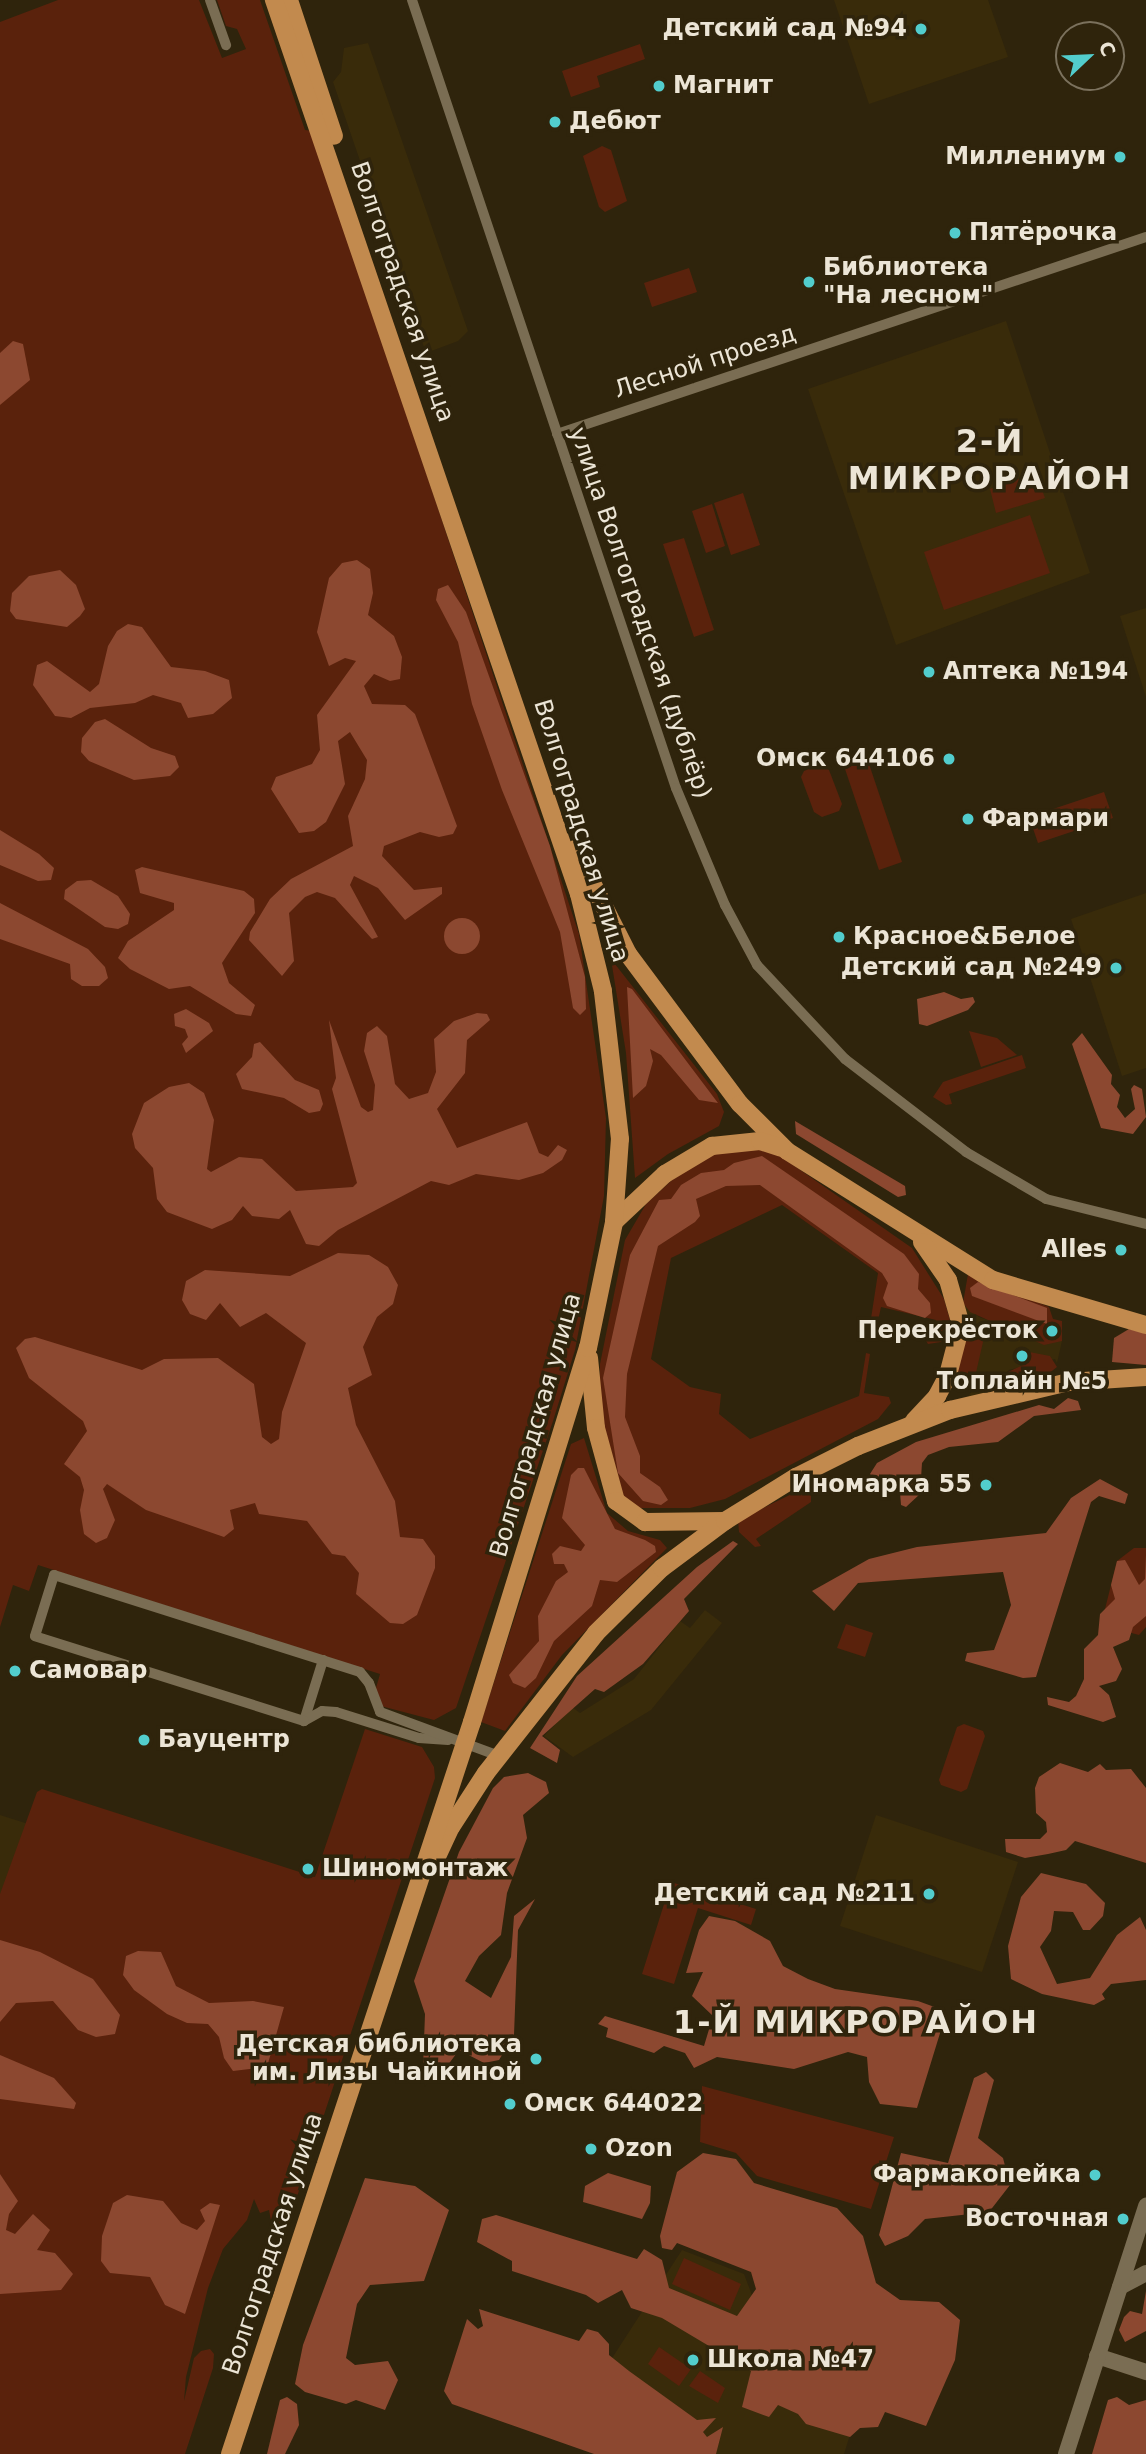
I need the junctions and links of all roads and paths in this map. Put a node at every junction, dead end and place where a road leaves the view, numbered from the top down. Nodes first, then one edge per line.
1 (210, 0) edge
2 (274, 0) edge
3 (289, 0) edge
4 (412, 0) edge
5 (226, 45) dead end
6 (1146, 237) edge
7 (557, 434) junction
8 (787, 1151) junction
9 (614, 1222) junction
10 (1146, 1224) edge
11 (916, 1235) junction
12 (1146, 1325) edge
13 (588, 1348) junction
14 (1146, 1377) edge
15 (908, 1425) junction
16 (725, 1521) junction
17 (323, 1660) junction
18 (303, 1721) junction
19 (456, 1743) junction
20 (499, 1756) junction
21 (1146, 2206) edge
22 (1146, 2273) edge
23 (1120, 2287) junction
24 (1097, 2356) junction
25 (1146, 2372) edge
26 (230, 2454) edge
27 (241, 2454) edge
28 (1066, 2454) edge

1 - 5 street
2 - 9 main road, Волгоградская улица
3 - 8 main road, Волгоградская улица
4 - 7 street, улица Волгоградская (дублёр)
6 - 7 street, Лесной проезд
7 - 10 street, улица Волгоградская (дублёр)
8 - 9 main road
8 - 11 main road, Волгоградская улица
9 - 13 main road, Волгоградская улица
11 - 12 main road, Волгоградская улица
11 - 15 main road
13 - 16 main road
13 - 19 main road, Волгоградская улица
14 - 15 main road
15 - 16 main road, Волгоградская улица
16 - 20 main road, Волгоградская улица
17 - 18 street
17 - 18 street
17 - 19 street
18 - 19 street
19 - 20 street
19 - 26 main road, Волгоградская улица
20 - 27 main road, Волгоградская улица
21 - 23 main road
22 - 23 main road
23 - 24 main road
24 - 25 main road
24 - 28 main road

